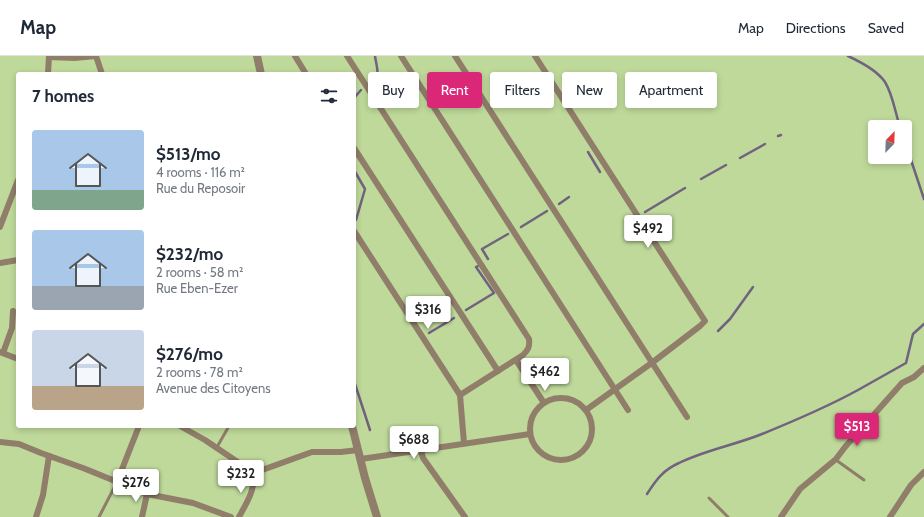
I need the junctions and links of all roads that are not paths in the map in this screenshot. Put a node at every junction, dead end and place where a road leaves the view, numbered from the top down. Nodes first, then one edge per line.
1 (49, 56) edge
2 (96, 56) edge
3 (257, 56) edge
4 (295, 56) edge
5 (348, 56) edge
6 (401, 56) edge
7 (454, 56) edge
8 (535, 56) edge
9 (48, 72) edge
10 (101, 72) edge
11 (261, 72) edge
12 (305, 72) edge
13 (356, 151) edge
14 (16, 185) edge
15 (0, 227) edge
16 (356, 234) edge
17 (16, 260) edge
18 (0, 263) edge
19 (14, 311) dead end
20 (1, 353) edge
21 (16, 358) edge
22 (516, 360) junction
23 (653, 362) junction
24 (924, 368) edge
25 (498, 371) junction
26 (615, 388) junction
27 (460, 395) junction
28 (544, 403) junction
29 (586, 410) junction
30 (628, 410) dead end
31 (687, 417) dead end
32 (138, 428) edge
33 (184, 428) edge
34 (228, 428) edge
35 (352, 428) edge
36 (530, 434) junction
37 (0, 442) edge
38 (464, 443) junction
39 (217, 447) junction
40 (358, 450) junction
41 (421, 450) junction
42 (49, 456) junction
43 (361, 459) junction
44 (836, 459) junction
45 (924, 472) edge
46 (254, 473) junction
47 (864, 480) dead end
48 (116, 482) junction
49 (147, 494) junction
50 (709, 498) dead end
51 (36, 517) edge
52 (99, 517) edge
53 (142, 517) edge
54 (231, 517) edge
55 (239, 517) edge
56 (377, 517) edge
57 (465, 517) edge
58 (728, 517) edge
59 (781, 517) edge
60 (890, 517) edge

1 - 2 street
1 - 9 street
2 - 10 street
3 - 11 street
4 - 12 street
5 - 22 street
6 - 26 street
7 - 23 street
8 - 23 street
13 - 25 street
14 - 15 street
16 - 27 street
17 - 18 street
19 - 20 street
20 - 21 street
22 - 25 street
22 - 28 street
23 - 26 street
23 - 31 street
24 - 44 street
25 - 27 street
26 - 29 street
26 - 30 street
27 - 38 street
28 - 29 street
28 - 36 street
29 - 36 street
32 - 48 street
33 - 39 street
34 - 39 lane
35 - 40 street
36 - 38 street
37 - 42 street
38 - 41 street
39 - 46 street
40 - 43 street
40 - 46 street
41 - 43 street
41 - 57 street
42 - 48 street
42 - 51 street
43 - 56 street
44 - 47 lane
44 - 59 street
45 - 60 street
46 - 55 street
48 - 49 street
48 - 52 lane
49 - 53 street
49 - 54 street
50 - 58 lane

